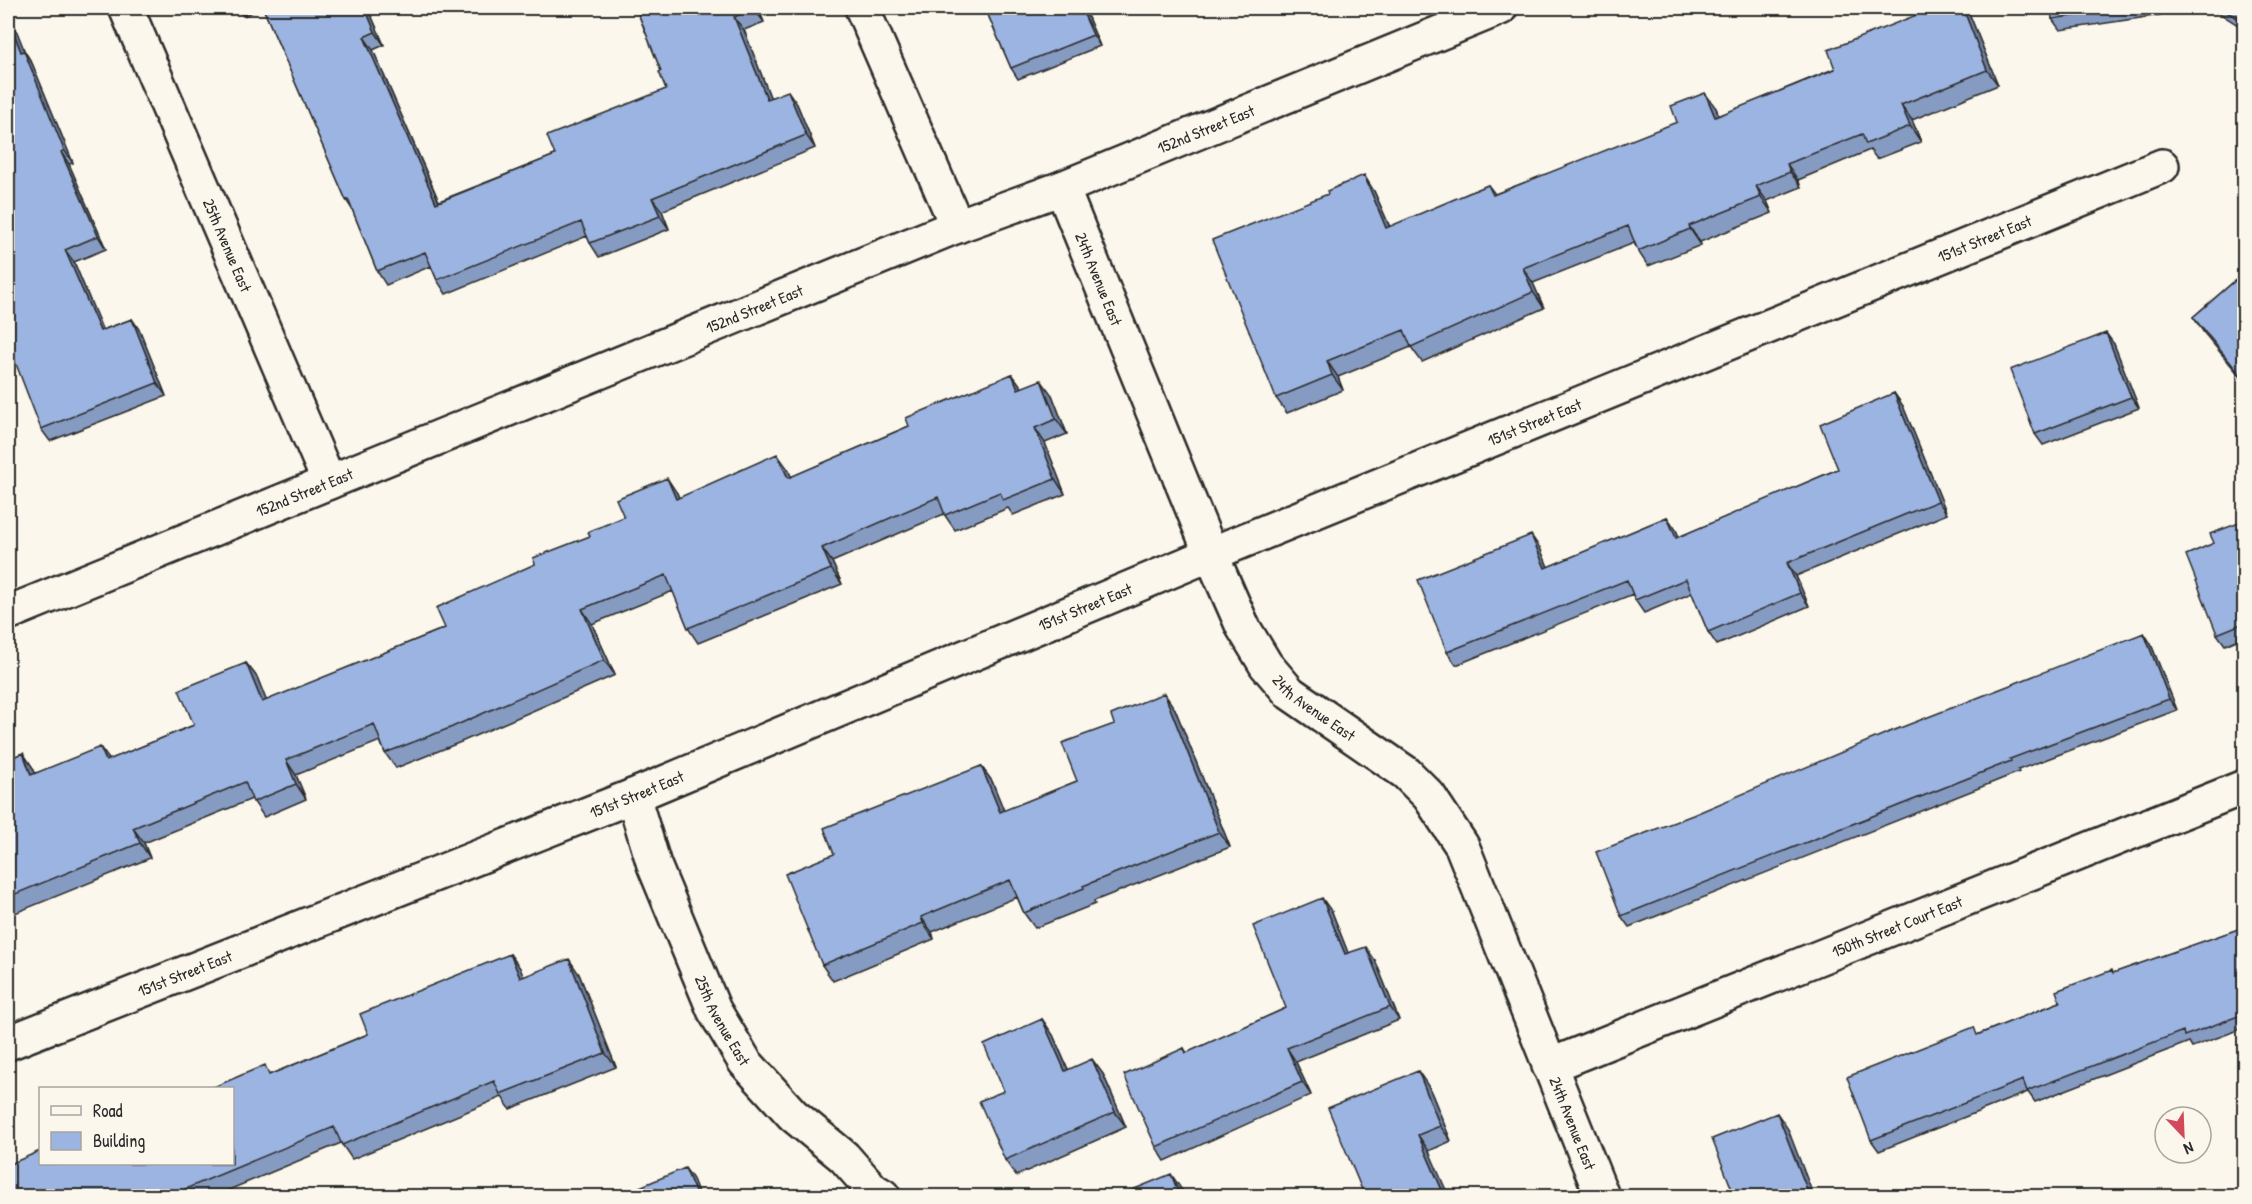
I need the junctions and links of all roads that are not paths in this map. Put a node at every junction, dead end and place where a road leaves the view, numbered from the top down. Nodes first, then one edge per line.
1 (126, 8) edge
2 (862, 8) edge
3 (1500, 8) edge
4 (2162, 166) dead end
5 (1062, 188) junction
6 (957, 226) junction
7 (329, 482) junction
8 (1211, 555) junction
9 (8, 613) edge
10 (2244, 787) edge
11 (633, 796) junction
12 (8, 1043) edge
13 (1549, 1066) junction
14 (883, 1197) edge
15 (1602, 1197) edge

1 - 7 street, 25th Avenue East
2 - 6 street
3 - 5 street, 152nd Street East
4 - 8 street, 151st Street East
5 - 6 street, 152nd Street East
5 - 8 street, 24th Avenue East
6 - 7 street, 152nd Street East
7 - 9 street, 152nd Street East
8 - 11 street, 151st Street East
8 - 13 street, 24th Avenue East
10 - 13 street, 150th Street Court East
11 - 12 street, 151st Street East
11 - 14 street, 25th Avenue East
13 - 15 street, 24th Avenue East

